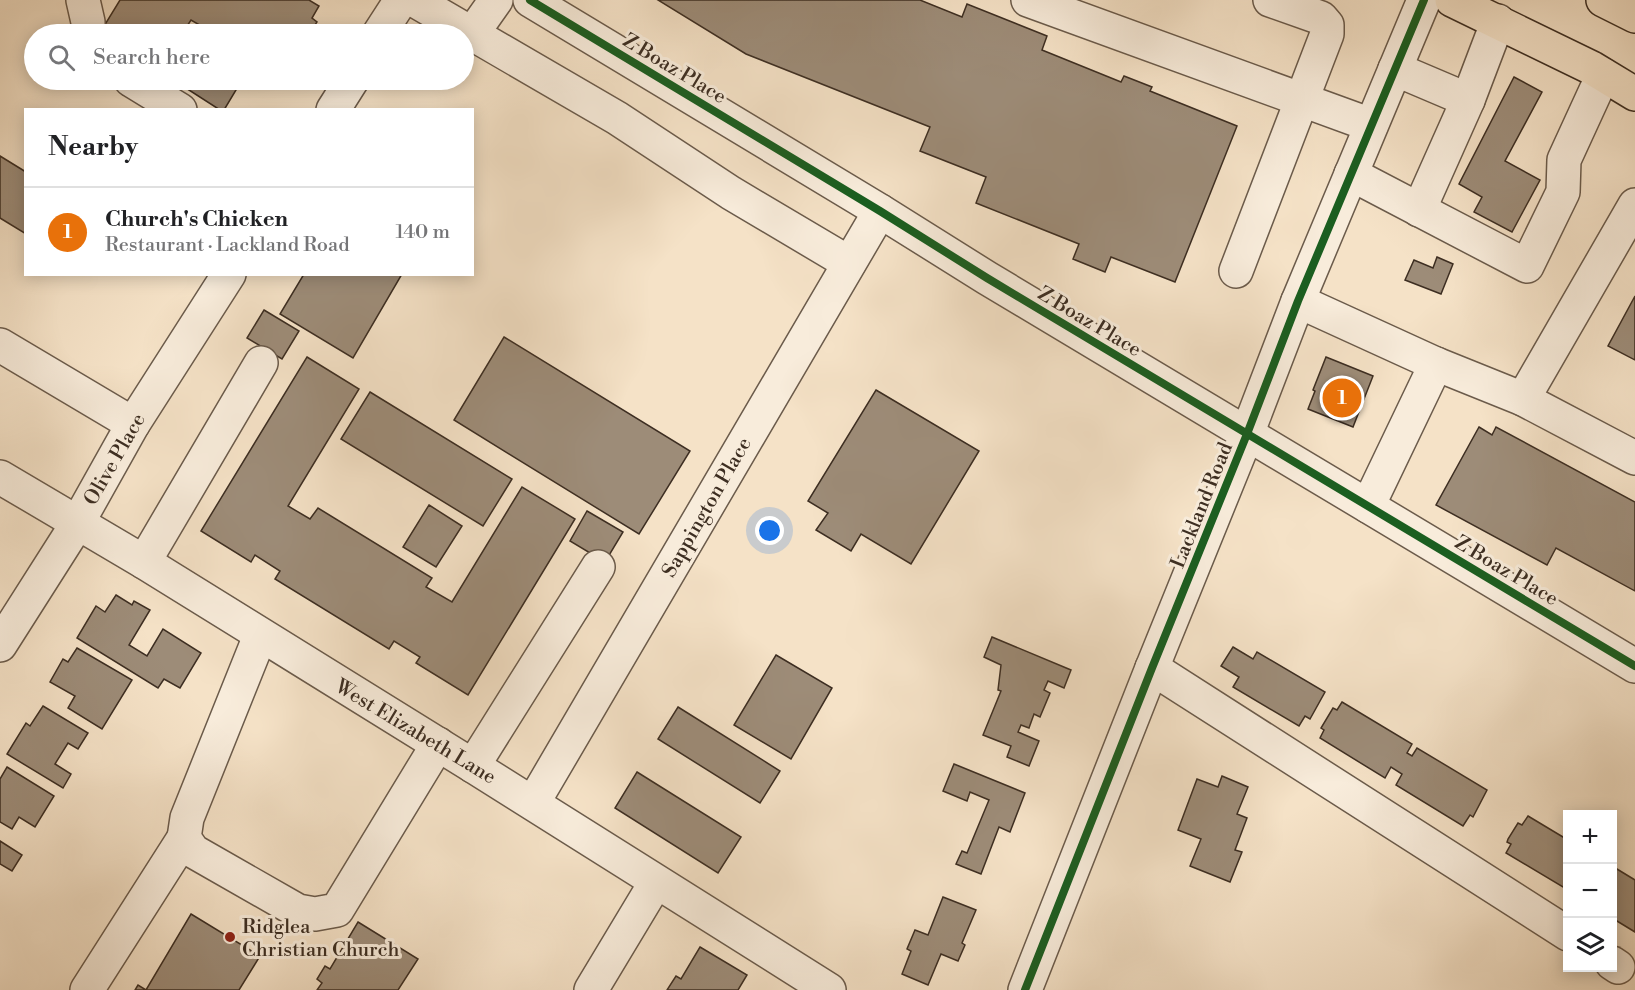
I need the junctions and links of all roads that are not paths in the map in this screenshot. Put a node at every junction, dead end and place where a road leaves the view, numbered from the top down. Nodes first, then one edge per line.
1 (83, 0) edge
2 (400, 0) edge
3 (414, 0) edge
4 (496, 0) edge
5 (531, 0) edge
6 (1028, 0) edge
7 (1270, 0) edge
8 (1424, 0) edge
9 (1452, 0) edge
10 (1603, 0) edge
11 (1635, 16) edge
12 (1498, 21) junction
13 (88, 24) edge
14 (385, 24) edge
15 (455, 24) edge
16 (474, 31) edge
17 (474, 35) edge
18 (1395, 69) junction
19 (1603, 75) junction
20 (147, 90) edge
21 (346, 90) edge
22 (1635, 94) edge
23 (1302, 99) junction
24 (1468, 100) junction
25 (177, 108) edge
26 (334, 108) edge
27 (1371, 125) junction
28 (1351, 174) junction
29 (1635, 205) edge
30 (1419, 210) junction
31 (880, 211) junction
32 (849, 263) junction
33 (1236, 271) dead end
34 (228, 276) edge
35 (1298, 301) junction
36 (0, 345) edge
37 (261, 363) dead end
38 (1436, 364) junction
39 (1523, 399) junction
40 (133, 424) junction
41 (1247, 435) junction
42 (1635, 458) edge
43 (0, 477) edge
44 (1368, 506) junction
45 (77, 524) junction
46 (144, 562) junction
47 (598, 567) dead end
48 (260, 636) junction
49 (0, 645) edge
50 (1635, 666) edge
51 (1152, 668) junction
52 (438, 744) junction
53 (473, 766) junction
54 (533, 803) junction
55 (184, 838) junction
56 (656, 882) junction
57 (1563, 931) edge
58 (87, 990) edge
59 (591, 990) edge
60 (829, 990) edge
61 (1025, 990) edge

1 - 13 street
2 - 14 street
3 - 15 street
4 - 16 street
5 - 31 street, Z Boaz Place
6 - 23 street
7 - 23 street
8 - 18 street, Lackland Road
9 - 12 main road
10 - 11 main road
12 - 19 main road
12 - 24 street
17 - 32 street
18 - 24 street
18 - 27 street, Lackland Road
19 - 22 main road
19 - 30 street
20 - 25 street
21 - 26 street
23 - 27 street
23 - 33 street
24 - 30 street
27 - 28 street, Lackland Road
28 - 30 street
28 - 35 street, Lackland Road
29 - 39 street
31 - 32 street, Sappington Place
31 - 41 street, Z Boaz Place
32 - 54 street, Sappington Place
34 - 40 street, Olive Place
35 - 38 street
35 - 41 street, Lackland Road
36 - 40 street
37 - 46 street
38 - 39 street
38 - 44 street
39 - 42 street
40 - 45 street, Olive Place
41 - 44 street, Z Boaz Place
41 - 51 street, Lackland Road
43 - 45 street, West Elizabeth Lane
44 - 50 street, Z Boaz Place
45 - 46 street, West Elizabeth Lane
45 - 49 street, Olive Place
46 - 48 street, West Elizabeth Lane
47 - 53 street
48 - 52 street, West Elizabeth Lane
48 - 55 street
51 - 57 street
51 - 61 street, Lackland Road
52 - 53 street, West Elizabeth Lane
52 - 55 street
53 - 54 street, West Elizabeth Lane
54 - 56 street, West Elizabeth Lane
55 - 58 street
56 - 59 street
56 - 60 street, West Elizabeth Lane

